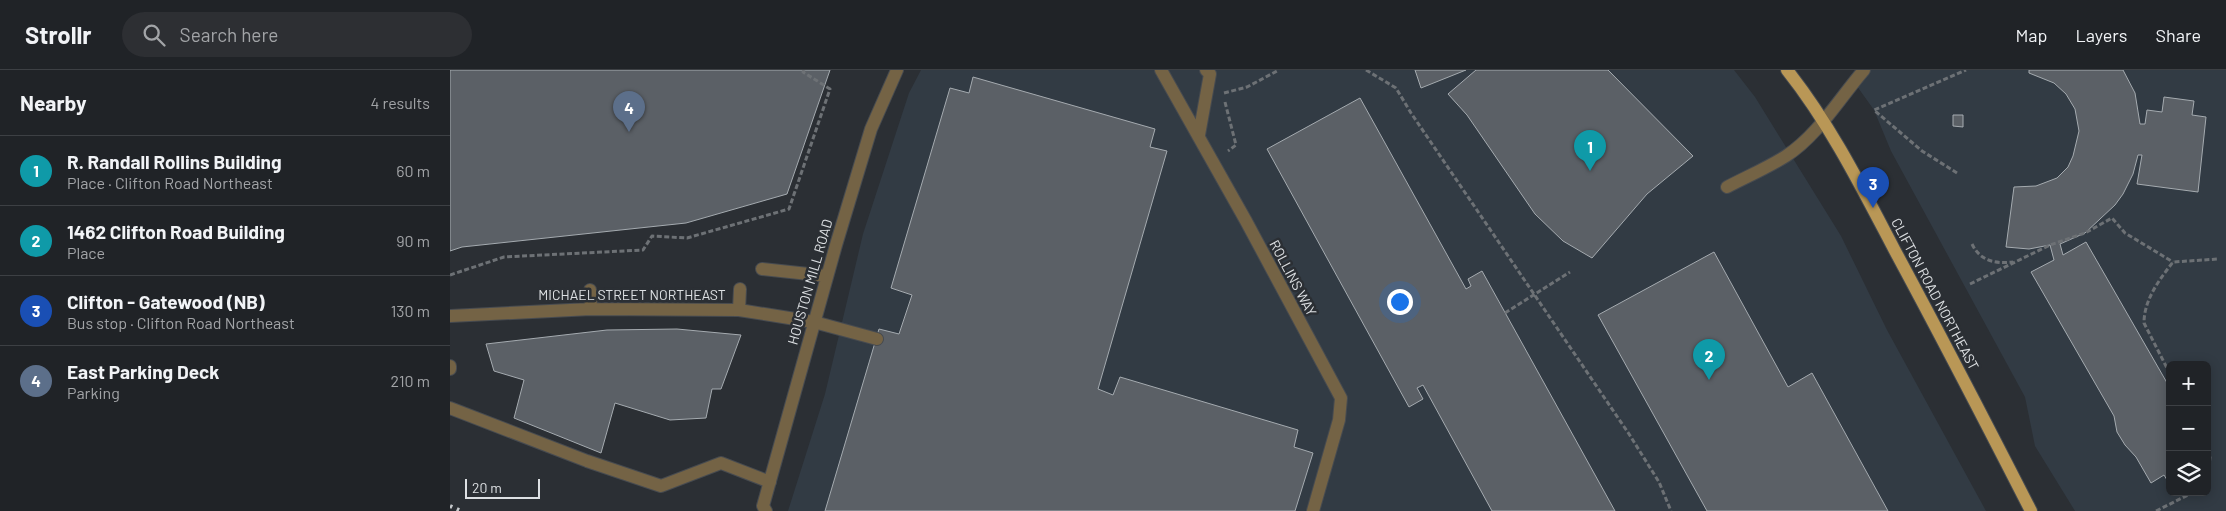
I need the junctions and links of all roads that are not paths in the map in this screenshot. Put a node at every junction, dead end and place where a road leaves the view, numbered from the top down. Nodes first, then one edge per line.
1 (897, 70) edge
2 (1161, 70) edge
3 (1206, 70) edge
4 (1787, 70) edge
5 (1864, 70) edge
6 (1824, 121) junction
7 (1198, 135) junction
8 (1727, 187) dead end
9 (762, 269) dead end
10 (827, 276) junction
11 (740, 289) dead end
12 (590, 290) dead end
13 (591, 309) junction
14 (739, 310) junction
15 (450, 316) edge
16 (814, 322) junction
17 (876, 339) dead end
18 (450, 408) edge
19 (770, 482) junction
20 (765, 508) edge
21 (1313, 511) edge
22 (2031, 511) edge

1 - 10 street, HOUSTON MILL ROAD
2 - 7 street, ROLLINS WAY
3 - 7 street
4 - 6 main road, CLIFTON ROAD NORTHEAST
5 - 6 street
6 - 8 street
6 - 22 main road, CLIFTON ROAD NORTHEAST
7 - 21 street, ROLLINS WAY
9 - 10 street
10 - 16 street, HOUSTON MILL ROAD
11 - 14 street
12 - 13 street
13 - 14 street, MICHAEL STREET NORTHEAST
13 - 15 street, MICHAEL STREET NORTHEAST
14 - 16 street, MICHAEL STREET NORTHEAST
16 - 17 street, MICHAEL STREET NORTHEAST
16 - 19 street, HOUSTON MILL ROAD
18 - 19 street
19 - 20 street, HOUSTON MILL ROAD

